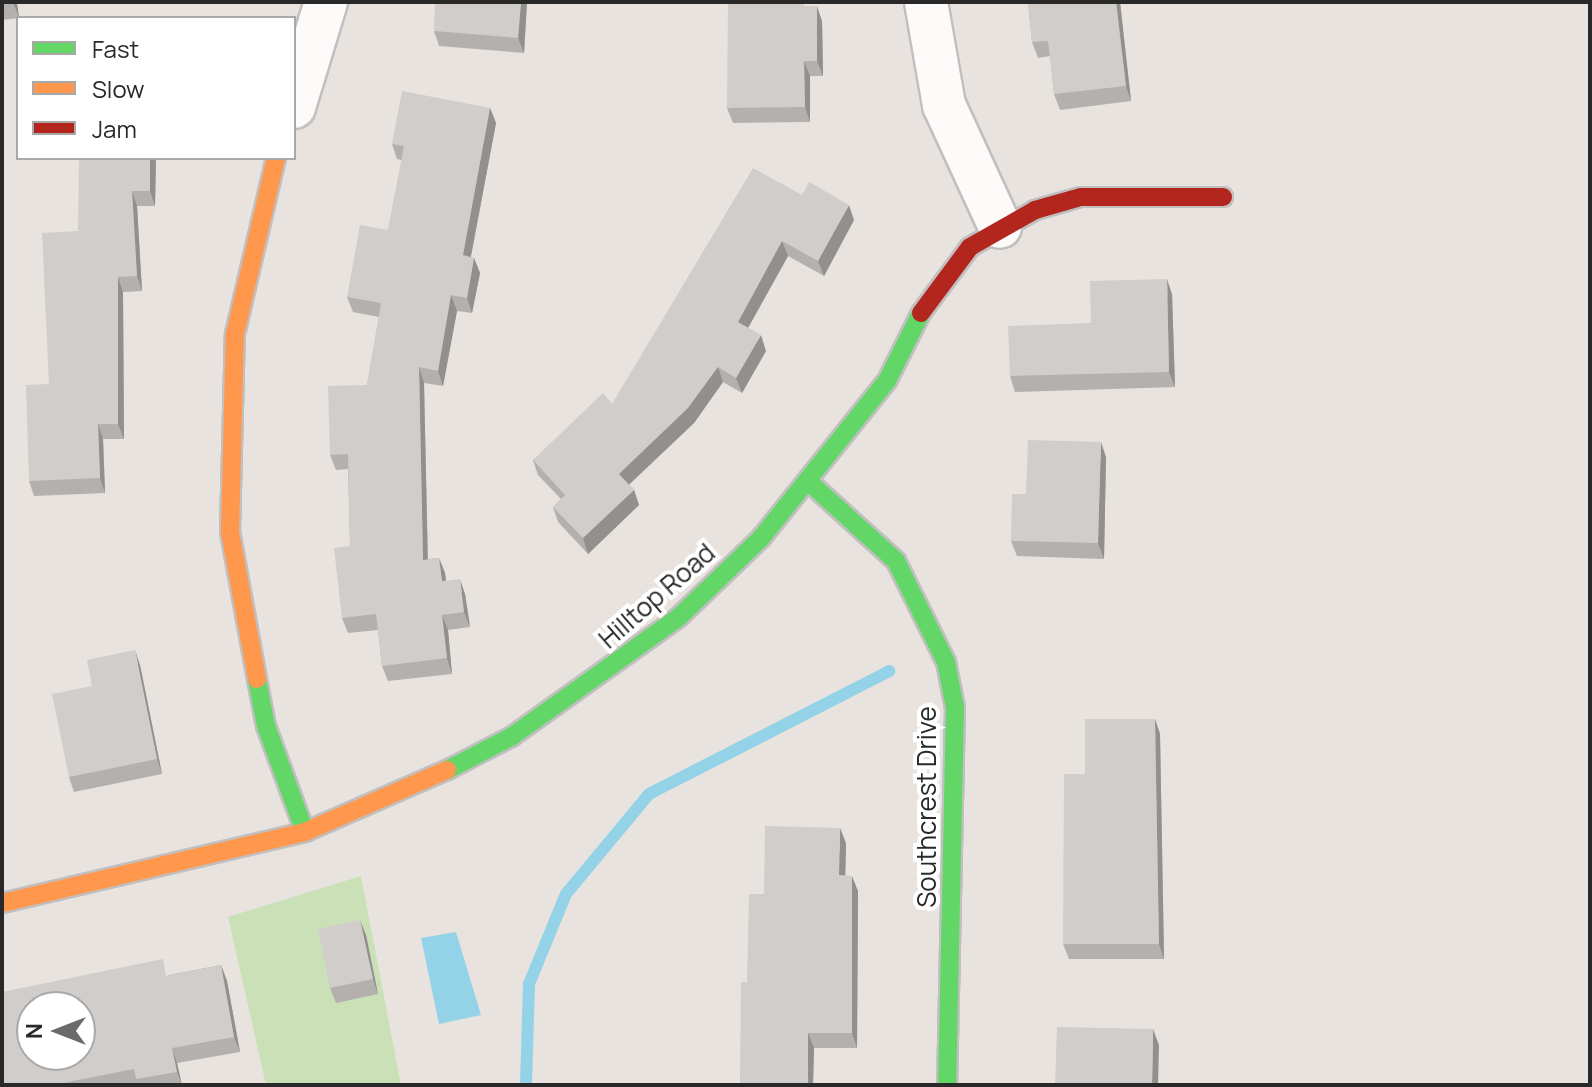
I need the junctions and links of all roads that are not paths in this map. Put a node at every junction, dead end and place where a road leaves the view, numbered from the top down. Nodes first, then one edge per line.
1 (326, 2) edge
2 (926, 2) edge
3 (296, 100) edge
4 (276, 160) edge
5 (1223, 197) dead end
6 (1000, 227) junction
7 (810, 483) junction
8 (305, 832) junction
9 (2, 903) edge
10 (947, 1085) edge

1 - 3 street
2 - 6 street
4 - 8 street
5 - 6 street, Hilltop Road
6 - 7 street, Hilltop Road
7 - 8 street, Hilltop Road
7 - 10 street, Southcrest Drive
8 - 9 street, Hilltop Road

